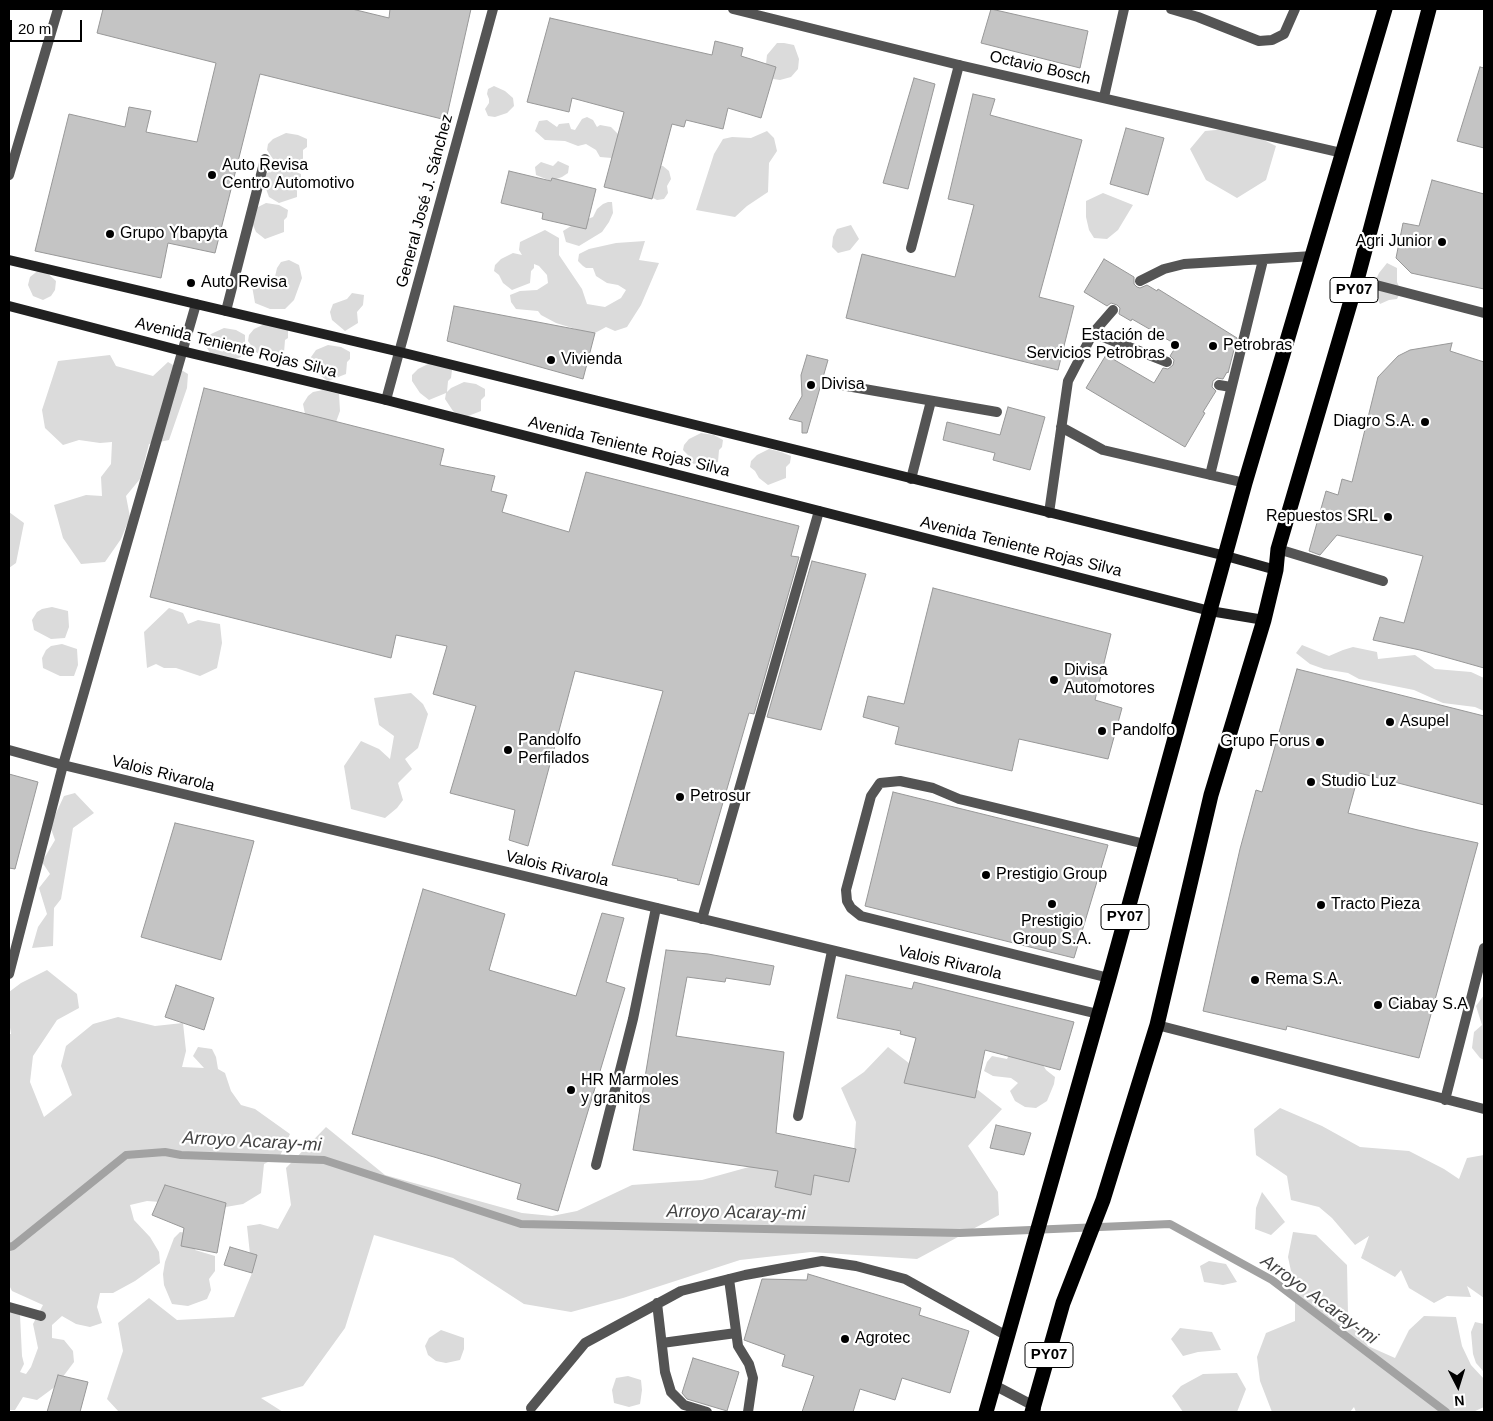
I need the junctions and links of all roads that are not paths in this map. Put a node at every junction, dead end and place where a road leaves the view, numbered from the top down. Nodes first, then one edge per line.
1 (58, 9) edge
2 (493, 9) edge
3 (732, 9) edge
4 (1124, 9) edge
5 (1171, 9) edge
6 (1295, 9) edge
7 (1385, 9) edge
8 (1429, 9) edge
9 (959, 65) junction
10 (1104, 97) junction
11 (1342, 153) junction
12 (265, 159) dead end
13 (9, 175) edge
14 (911, 248) dead end
15 (1313, 256) junction
16 (9, 260) edge
17 (1263, 260) junction
18 (1140, 280) dead end
19 (1357, 280) junction
20 (196, 304) junction
21 (9, 306) edge
22 (1113, 310) dead end
23 (226, 311) junction
24 (1484, 313) edge
25 (1093, 333) junction
26 (182, 351) junction
27 (400, 352) junction
28 (1167, 362) dead end
29 (841, 385) dead end
30 (1220, 385) dead end
31 (1231, 388) junction
32 (386, 400) junction
33 (931, 401) junction
34 (997, 412) dead end
35 (1061, 427) junction
36 (1210, 475) junction
37 (911, 479) junction
38 (1245, 482) junction
39 (819, 511) junction
40 (1048, 513) junction
41 (1278, 549) junction
42 (1226, 556) junction
43 (1276, 570) junction
44 (1383, 581) dead end
45 (1210, 611) junction
46 (1264, 620) junction
47 (9, 750) edge
48 (62, 765) junction
49 (1145, 844) junction
50 (656, 908) junction
51 (702, 919) junction
52 (13, 942) edge
53 (1484, 948) edge
54 (832, 950) junction
55 (9, 974) edge
56 (1109, 978) junction
57 (1098, 1014) junction
58 (1157, 1024) junction
59 (1445, 1100) junction
60 (1484, 1109) edge
61 (798, 1116) dead end
62 (596, 1165) dead end
63 (729, 1279) junction
64 (657, 1304) junction
65 (9, 1307) edge
66 (41, 1316) dead end
67 (736, 1333) junction
68 (1007, 1336) junction
69 (662, 1343) junction
70 (994, 1385) junction
71 (531, 1408) dead end
72 (1035, 1410) edge
73 (707, 1412) edge
74 (748, 1412) edge
75 (986, 1412) edge

1 - 13 street
2 - 27 street, General José J. Sánchez
3 - 9 street, Octavio Bosch
4 - 10 street
5 - 6 street
7 - 11 highway, PY07
8 - 19 highway, PY07
9 - 10 street, Octavio Bosch
9 - 14 street
10 - 11 street, Octavio Bosch
11 - 15 highway, PY07
12 - 23 street
15 - 17 street
15 - 38 highway, PY07
16 - 20 street, Avenida Teniente Rojas Silva
17 - 18 street
17 - 31 street
19 - 24 street
19 - 41 highway, PY07
20 - 23 street, Avenida Teniente Rojas Silva
20 - 26 street
21 - 26 street, Avenida Teniente Rojas Silva
22 - 25 street
23 - 27 street, Avenida Teniente Rojas Silva
25 - 28 street
25 - 35 street
26 - 32 street, Avenida Teniente Rojas Silva
26 - 48 street
27 - 32 street, General José J. Sánchez
27 - 37 street, Avenida Teniente Rojas Silva
29 - 33 street
30 - 31 street
31 - 36 street
32 - 39 street, Avenida Teniente Rojas Silva
33 - 34 street
33 - 37 street
35 - 36 street
35 - 40 street
36 - 38 street
37 - 40 street, Avenida Teniente Rojas Silva
38 - 42 highway, PY07
39 - 45 street, Avenida Teniente Rojas Silva
39 - 51 street
40 - 42 street, Avenida Teniente Rojas Silva
41 - 43 highway, PY07
41 - 44 street
42 - 43 street
42 - 45 highway, PY07
43 - 46 highway, PY07
45 - 46 street, Avenida Teniente Rojas Silva
45 - 49 highway, PY07
46 - 58 highway, PY07
47 - 48 street, Valois Rivarola
48 - 50 street, Valois Rivarola
48 - 52 street
49 - 56 highway, PY07
49 - 56 street
50 - 51 street, Valois Rivarola
50 - 62 street
51 - 54 street, Valois Rivarola
52 - 55 street
53 - 59 street
54 - 57 street, Valois Rivarola
54 - 61 street
56 - 57 highway, PY07
57 - 68 highway, PY07
58 - 59 street
58 - 72 highway, PY07
59 - 60 street
63 - 64 street
63 - 67 street
63 - 68 street
64 - 69 street
64 - 71 street
65 - 66 street
67 - 69 street
67 - 74 street
68 - 70 highway, PY07
69 - 73 street
70 - 72 street
70 - 75 highway, PY07

